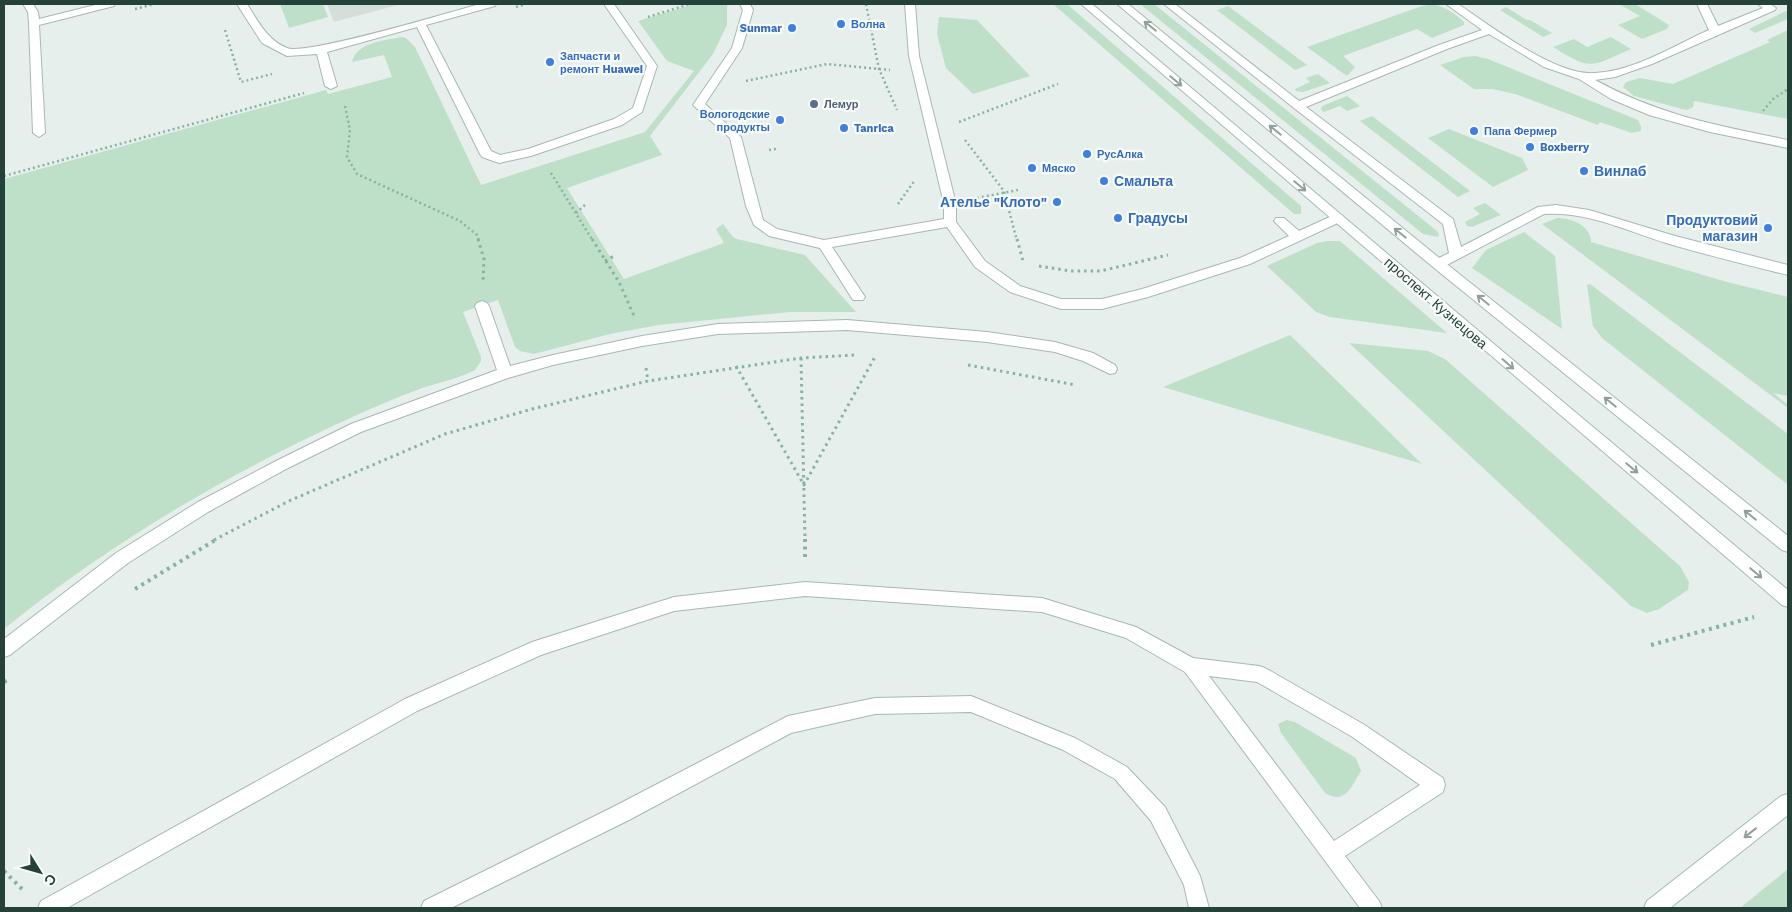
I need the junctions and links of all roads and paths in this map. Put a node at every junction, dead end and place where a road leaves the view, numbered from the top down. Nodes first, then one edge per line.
1 (28, 4) edge
2 (110, 4) edge
3 (154, 4) edge
4 (242, 4) edge
5 (491, 4) edge
6 (609, 4) edge
7 (690, 4) edge
8 (745, 4) edge
9 (866, 4) edge
10 (910, 4) edge
11 (1086, 4) edge
12 (1122, 4) edge
13 (1169, 4) edge
14 (1451, 4) edge
15 (1702, 4) edge
16 (1763, 4) edge
17 (135, 9) dead end
18 (640, 19) dead end
19 (34, 23) junction
20 (420, 23) junction
21 (1491, 30) junction
22 (1715, 31) junction
23 (321, 50) junction
24 (878, 69) junction
25 (1580, 77) junction
26 (742, 82) dead end
27 (1058, 84) dead end
28 (331, 86) junction
29 (1788, 89) edge
30 (1298, 106) junction
31 (897, 110) dead end
32 (1762, 112) dead end
33 (953, 125) dead end
34 (39, 133) dead end
35 (964, 140) dead end
36 (1788, 144) edge
37 (776, 149) dead end
38 (770, 160) dead end
39 (547, 167) dead end
40 (4, 176) edge
41 (917, 177) dead end
42 (585, 205) dead end
43 (894, 209) dead end
44 (576, 213) junction
45 (1338, 218) junction
46 (1280, 221) dead end
47 (950, 222) junction
48 (1298, 237) junction
49 (824, 244) junction
50 (1172, 254) dead end
51 (1456, 255) junction
52 (614, 256) dead end
53 (605, 261) junction
54 (1024, 264) dead end
55 (1438, 264) junction
56 (1033, 266) dead end
57 (1788, 270) edge
58 (858, 297) dead end
59 (482, 306) joint
60 (635, 318) dead end
61 (858, 355) dead end
62 (867, 355) dead end
63 (801, 358) junction
64 (966, 364) dead end
65 (736, 366) junction
66 (1110, 369) dead end
67 (505, 373) junction
68 (1076, 385) dead end
69 (804, 486) junction
70 (1788, 545) edge
71 (806, 589) junction
72 (128, 592) dead end
73 (1788, 600) edge
74 (1754, 617) dead end
75 (1651, 645) dead end
76 (4, 650) edge
77 (1191, 666) junction
78 (16, 672) dead end
79 (4, 682) edge
80 (1788, 803) edge
81 (1332, 854) junction
82 (48, 908) edge
83 (431, 908) edge
84 (1199, 908) edge
85 (1372, 908) edge
86 (1654, 908) edge

1 - 19 street
2 - 19 street
3 - 17 path
4 - 23 street
5 - 20 street
6 - 20 street
7 - 18 path
8 - 49 street
9 - 24 path
10 - 47 street
11 -> 45 street, проспект Кузнецова
55 -> 12 street
13 - 30 street
14 - 21 street
15 - 22 street
16 - 22 street
19 - 34 street
20 - 23 street
21 - 25 street
21 - 30 street
22 - 25 street
23 - 28 street
24 - 26 path
24 - 31 path
25 - 36 street
27 - 33 path
28 - 40 path
28 - 59 path
29 - 32 path
30 - 51 street
35 - 54 path
37 - 38 path
39 - 44 path
41 - 43 path
42 - 44 path
44 - 53 path
45 - 48 street
45 -> 73 street, проспект Кузнецова
46 - 48 street
47 - 48 street
47 - 49 street
49 - 58 street
50 - 56 path
51 - 55 street
51 - 57 street
52 - 53 path
53 - 60 path
70 -> 55 street
59 - 67 street
61 - 63 path
62 - 69 path
63 - 65 path
63 - 69 path
64 - 68 path
65 - 69 path
65 - 72 path
66 - 67 street
67 - 76 street
69 - 71 path
71 - 77 street
71 - 82 street
74 - 75 path
77 - 81 street
77 - 81 street
78 - 79 path
80 -> 86 street
81 - 85 street
83 - 84 street

